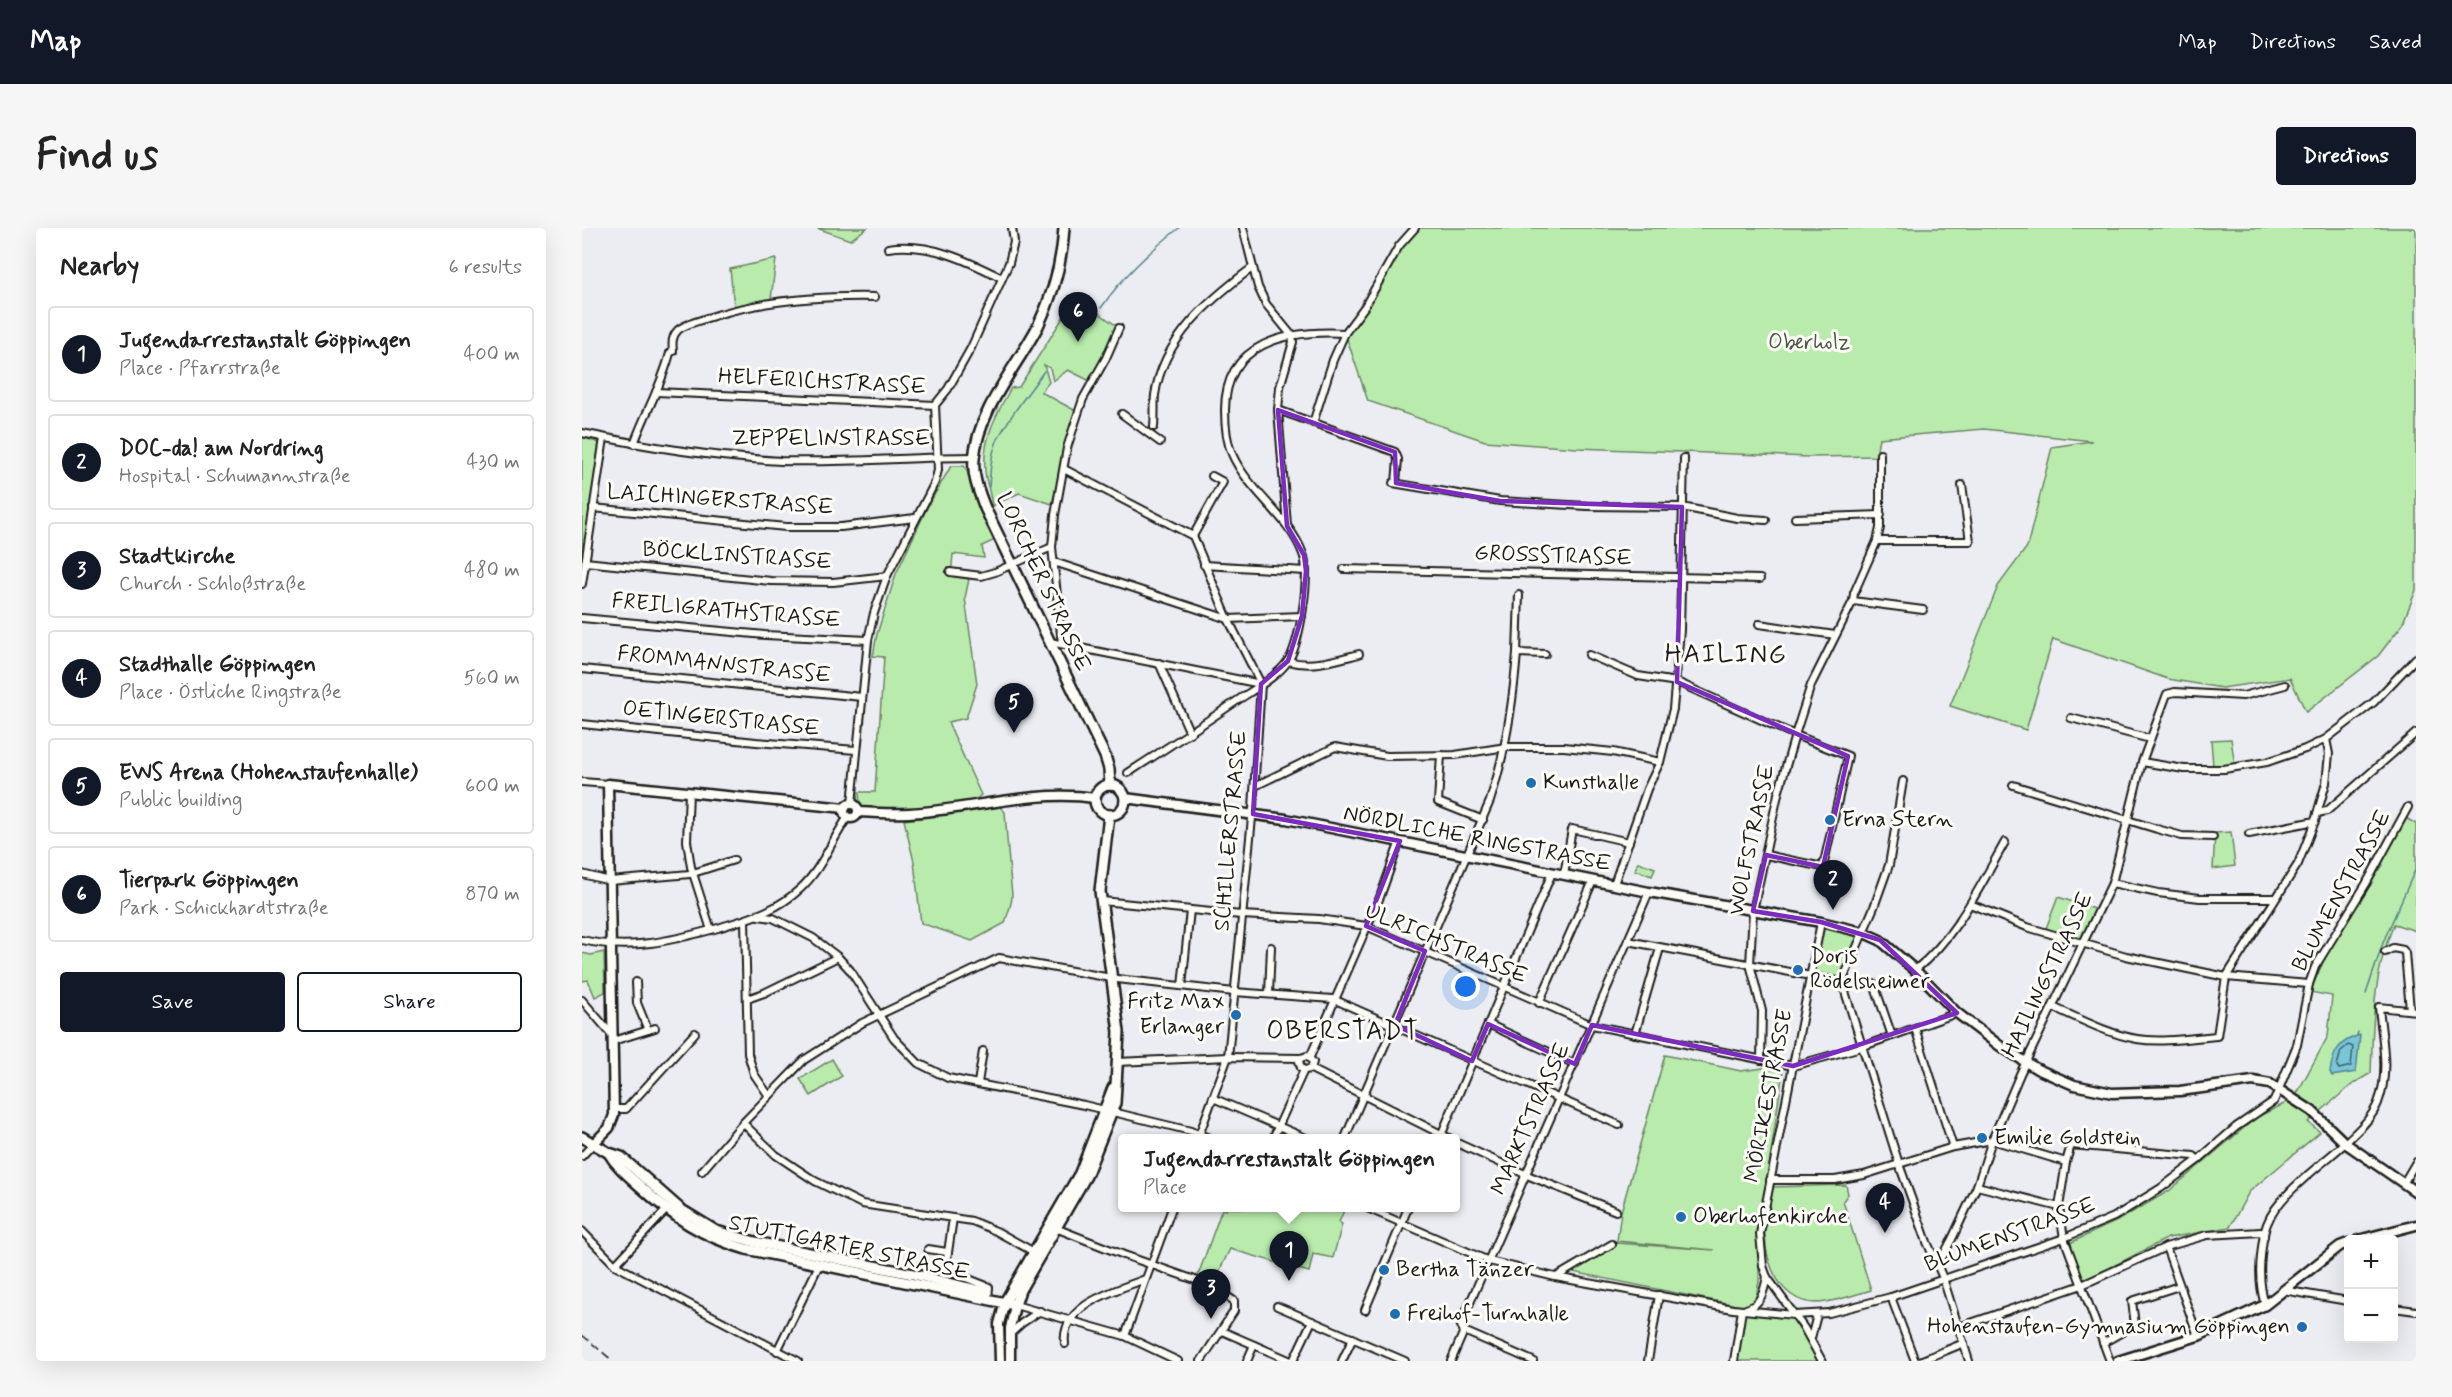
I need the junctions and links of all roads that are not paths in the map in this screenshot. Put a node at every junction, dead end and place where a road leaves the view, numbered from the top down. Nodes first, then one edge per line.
1 (1011, 228) edge
2 (1064, 228) edge
3 (1243, 228) edge
4 (1415, 228) edge
5 (888, 248) dead end
6 (1252, 268) junction
7 (1002, 278) junction
8 (875, 297) dead end
9 (1119, 328) dead end
10 (1347, 331) junction
11 (1293, 336) junction
12 (656, 392) junction
13 (935, 405) junction
14 (1278, 410) junction
15 (1122, 414) dead end
16 (1314, 423) junction
17 (1154, 427) dead end
18 (582, 433) edge
19 (604, 438) junction
20 (1160, 442) dead end
21 (634, 444) junction
22 (1880, 454) dead end
23 (938, 457) junction
24 (974, 457) junction
25 (1684, 458) dead end
26 (1064, 468) junction
27 (1212, 476) dead end
28 (1962, 485) dead end
29 (1682, 507) junction
30 (593, 508) junction
31 (1881, 515) junction
32 (915, 518) junction
33 (1795, 518) dead end
34 (1766, 520) dead end
35 (1287, 526) junction
36 (1193, 536) junction
37 (1877, 541) junction
38 (1052, 547) junction
39 (585, 562) junction
40 (1054, 562) junction
41 (1013, 564) junction
42 (1204, 565) junction
43 (1344, 569) dead end
44 (1306, 571) junction
45 (950, 572) dead end
46 (887, 576) junction
47 (1682, 578) junction
48 (1760, 579) dead end
49 (582, 584) edge
50 (1519, 595) dead end
51 (1853, 601) junction
52 (1923, 610) dead end
53 (1302, 616) junction
54 (582, 618) edge
55 (1228, 619) junction
56 (1759, 624) dead end
57 (1835, 635) junction
58 (868, 640) junction
59 (1050, 642) junction
60 (1062, 644) junction
61 (1517, 653) junction
62 (1359, 654) dead end
63 (1545, 654) dead end
64 (1589, 655) dead end
65 (2416, 658) edge
66 (1288, 661) junction
67 (1159, 663) junction
68 (582, 669) edge
69 (1677, 682) junction
70 (1261, 684) junction
71 (2285, 685) dead end
72 (862, 697) junction
73 (2071, 718) dead end
74 (582, 724) edge
75 (1190, 733) junction
76 (2416, 733) edge
77 (1794, 735) junction
78 (2150, 739) junction
79 (2326, 739) junction
80 (1506, 747) junction
81 (856, 750) junction
82 (1441, 755) junction
83 (1660, 762) junction
84 (2142, 762) junction
85 (1128, 773) dead end
86 (1903, 781) dead end
87 (582, 782) edge
88 (608, 784) junction
89 (1110, 785) junction
90 (2013, 785) dead end
91 (1255, 786) junction
92 (689, 792) junction
93 (1095, 798) junction
94 (1125, 798) junction
95 (848, 806) junction
96 (2408, 807) dead end
97 (858, 812) junction
98 (2317, 813) junction
99 (1252, 814) junction
100 (1109, 815) junction
101 (848, 817) junction
102 (1483, 820) junction
103 (2315, 821) junction
104 (2128, 822) junction
105 (2249, 834) dead end
106 (2213, 837) dead end
107 (1400, 842) junction
108 (2005, 842) dead end
109 (1629, 843) junction
110 (1766, 855) junction
111 (1467, 856) junction
112 (734, 860) dead end
113 (693, 873) junction
114 (1552, 873) junction
115 (582, 874) edge
116 (1564, 875) junction
117 (610, 881) junction
118 (1593, 881) junction
119 (2112, 883) junction
120 (1614, 884) junction
121 (1650, 892) junction
122 (2274, 898) junction
123 (1102, 901) junction
124 (1970, 904) junction
125 (1190, 910) junction
126 (1753, 911) junction
127 (1241, 915) junction
128 (758, 916) junction
129 (745, 920) junction
130 (1821, 922) junction
131 (1366, 926) junction
132 (711, 930) junction
133 (1862, 932) junction
134 (582, 940) edge
135 (1628, 941) junction
136 (2084, 944) junction
137 (611, 945) junction
138 (1271, 946) dead end
139 (1660, 948) junction
140 (1425, 951) junction
141 (2385, 952) dead end
142 (838, 957) junction
143 (1750, 964) junction
144 (1915, 970) junction
145 (1812, 976) junction
146 (2226, 977) junction
147 (1113, 978) junction
148 (636, 982) dead end
149 (1842, 982) junction
150 (1874, 984) dead end
151 (2309, 984) junction
152 (1182, 986) junction
153 (1505, 987) junction
154 (1234, 992) junction
155 (1269, 994) junction
156 (747, 999) junction
157 (1333, 999) junction
158 (582, 1000) edge
159 (1539, 1003) junction
160 (2053, 1007) junction
161 (2413, 1011) edge
162 (1957, 1013) junction
163 (878, 1015) junction
164 (1488, 1024) junction
165 (1395, 1025) junction
166 (1592, 1025) junction
167 (655, 1028) dead end
168 (1915, 1028) junction
169 (648, 1030) junction
170 (694, 1033) dead end
171 (1635, 1034) junction
172 (1892, 1036) junction
173 (613, 1038) junction
174 (1861, 1047) junction
175 (983, 1051) dead end
176 (1228, 1057) junction
177 (1310, 1057) junction
178 (1300, 1058) junction
179 (1761, 1060) junction
180 (1472, 1061) junction
181 (1118, 1062) junction
182 (2025, 1063) junction
183 (1575, 1064) junction
184 (1793, 1066) junction
185 (1307, 1069) junction
186 (978, 1083) junction
187 (2279, 1089) junction
188 (769, 1096) junction
189 (1363, 1096) junction
190 (1213, 1098) junction
191 (1560, 1099) junction
192 (614, 1109) junction
193 (1109, 1112) junction
194 (743, 1123) junction
195 (1619, 1125) dead end
196 (1278, 1126) junction
197 (1191, 1134) edge
198 (1199, 1134) edge
199 (1275, 1134) edge
200 (1297, 1134) edge
201 (1347, 1134) edge
202 (1434, 1134) edge
203 (1441, 1134) edge
204 (582, 1137) edge
205 (1992, 1140) junction
206 (594, 1143) junction
207 (2344, 1143) junction
208 (1460, 1144) edge
209 (1953, 1147) junction
210 (582, 1156) edge
211 (2198, 1160) junction
212 (2066, 1162) junction
213 (2416, 1162) edge
214 (1899, 1164) junction
215 (702, 1171) dead end
216 (1527, 1175) junction
217 (1770, 1180) junction
218 (2403, 1184) junction
219 (1977, 1186) junction
220 (2416, 1192) edge
221 (669, 1207) junction
222 (2059, 1207) junction
223 (1616, 1211) dead end
224 (1170, 1212) edge
225 (1376, 1212) edge
226 (1406, 1212) edge
227 (953, 1218) junction
228 (1401, 1223) junction
229 (1053, 1226) junction
230 (2416, 1226) edge
231 (582, 1230) edge
232 (2376, 1235) edge
233 (2264, 1236) junction
234 (2064, 1238) junction
235 (1612, 1244) dead end
236 (2344, 1245) edge
237 (2166, 1247) junction
238 (928, 1249) dead end
239 (946, 1252) junction
240 (1034, 1252) junction
241 (820, 1260) junction
242 (1935, 1260) junction
243 (1489, 1261) junction
244 (615, 1265) junction
245 (1150, 1265) junction
246 (1555, 1277) junction
247 (1767, 1277) junction
248 (1943, 1278) junction
249 (1145, 1279) junction
250 (2082, 1285) junction
251 (2179, 1286) junction
252 (2283, 1290) junction
253 (1659, 1295) junction
254 (989, 1296) junction
255 (1891, 1297) junction
256 (2344, 1300) edge
257 (1010, 1303) junction
258 (2265, 1305) junction
259 (1277, 1306) dead end
260 (2398, 1309) edge
261 (1365, 1310) dead end
262 (1742, 1310) junction
263 (1040, 1311) junction
264 (2416, 1311) edge
265 (1817, 1315) junction
266 (1794, 1316) junction
267 (1069, 1319) junction
268 (1312, 1321) junction
269 (1959, 1327) junction
270 (1222, 1331) junction
271 (1464, 1331) junction
272 (1009, 1335) junction
273 (2198, 1335) junction
274 (1125, 1336) junction
275 (1353, 1338) junction
276 (1810, 1338) junction
277 (1964, 1343) junction
278 (2103, 1343) junction
279 (1065, 1344) dead end
280 (1254, 1345) junction
281 (777, 1351) junction
282 (1388, 1358) edge
283 (798, 1361) edge
284 (1000, 1361) edge
285 (1010, 1361) edge
286 (1178, 1361) edge
287 (1201, 1361) edge
288 (1247, 1361) edge
289 (1292, 1361) edge
290 (1342, 1361) edge
291 (1406, 1361) edge
292 (1451, 1361) edge
293 (1533, 1361) edge
294 (1648, 1361) edge
295 (1734, 1361) edge
296 (1822, 1361) edge
297 (1915, 1361) edge
298 (1920, 1361) edge
299 (1969, 1361) edge
300 (2110, 1361) edge
301 (2118, 1361) edge

1 - 7 street
2 - 24 main road, LORCHER STRASSE
3 - 6 street
4 - 10 street
5 - 7 street
6 - 11 street
6 - 17 street
7 - 13 street
8 - 12 street
9 - 26 street
10 - 11 street
10 - 16 street
11 - 14 street
11 - 35 street
12 - 13 street, HELFERICHSTRASSE
12 - 21 street
13 - 23 street, HELFERICHSTRASSE
14 - 16 street
14 - 35 street
15 - 20 street
16 - 29 street
18 - 19 street, ZEPPELINSTRASSE
19 - 21 street, ZEPPELINSTRASSE
19 - 30 street
21 - 23 street, ZEPPELINSTRASSE
22 - 31 street, WOLFSTRASSE
23 - 24 street, ZEPPELINSTRASSE
23 - 32 street, HELFERICHSTRASSE
24 - 41 main road, LORCHER STRASSE
25 - 29 street
26 - 36 street
26 - 38 street
27 - 36 street
28 - 37 street
29 - 34 street
29 - 47 street
30 - 32 street, LAICHINGERSTRASSE
30 - 39 street
31 - 33 street
31 - 37 street, WOLFSTRASSE
32 - 46 street, HELFERICHSTRASSE
35 - 44 street
36 - 42 street
37 - 51 street, WOLFSTRASSE
38 - 40 street
38 - 41 street
39 - 46 street, BÖCKLINSTRASSE
39 - 49 street
40 - 55 street
40 - 60 street
41 - 45 street
41 - 59 main road, LORCHER STRASSE
42 - 44 street
42 - 55 street
43 - 47 street, GROSSSTRASSE
44 - 53 street
46 - 58 street, HELFERICHSTRASSE
47 - 48 street, GROSSSTRASSE
47 - 69 street
50 - 61 street
51 - 52 street
51 - 57 street, WOLFSTRASSE
53 - 55 street
53 - 66 street
54 - 58 street, FREILIGRATHSTRASSE
55 - 70 street
56 - 57 street
57 - 77 street, WOLFSTRASSE
58 - 72 street, HELFERICHSTRASSE
59 - 60 street
59 - 89 main road, LORCHER STRASSE
60 - 67 street
61 - 63 street
61 - 80 street
62 - 66 street
64 - 69 street
65 - 79 street
66 - 70 street
67 - 70 street
67 - 75 street
68 - 72 street, FROMMANNSTRASSE
69 - 77 street
69 - 83 street
70 - 75 street
70 - 91 street, SCHILLERSTRASSE
71 - 78 street, HAILINGSTRASSE
72 - 81 street, HELFERICHSTRASSE
73 - 78 street
74 - 81 street, OETINGERSTRASSE
75 - 85 street
76 - 98 street
77 - 110 street, WOLFSTRASSE
77 - 110 street
78 - 84 street, HAILINGSTRASSE
79 - 84 street
79 - 98 street
80 - 82 street
80 - 83 street
80 - 102 street
81 - 95 street, HELFERICHSTRASSE
82 - 91 street
82 - 102 street
83 - 109 street
84 - 104 street, HAILINGSTRASSE
86 - 133 street
87 - 88 street
88 - 92 street
88 - 117 street
89 - 93 main road
89 - 94 main road
90 - 104 street
91 - 99 street, SCHILLERSTRASSE
92 - 95 street
92 - 113 street
93 - 97 street
93 - 100 main road
94 - 99 street, NÖRDLICHE RINGSTRASSE
94 - 100 main road
95 - 97 street
95 - 101 street
96 - 151 street, BLUMENSTRASSE
97 - 101 street
98 - 103 street
99 - 107 street, NÖRDLICHE RINGSTRASSE
99 - 127 street, SCHILLERSTRASSE
100 - 123 main road
101 - 128 street
102 - 111 street
103 - 105 street
103 - 122 street
104 - 106 street
104 - 119 street, HAILINGSTRASSE
107 - 111 street, NÖRDLICHE RINGSTRASSE
107 - 131 street
108 - 124 street
109 - 116 street
109 - 120 street
110 - 126 street, WOLFSTRASSE
111 - 114 street, NÖRDLICHE RINGSTRASSE
111 - 140 street
112 - 113 street
113 - 117 street
113 - 132 street
114 - 116 street, NÖRDLICHE RINGSTRASSE
114 - 153 street
115 - 117 street
116 - 118 street, NÖRDLICHE RINGSTRASSE
117 - 137 street
118 - 120 street, NÖRDLICHE RINGSTRASSE
118 - 159 street
119 - 122 street
119 - 136 street, HAILINGSTRASSE
120 - 121 street, NÖRDLICHE RINGSTRASSE
121 - 126 street, NÖRDLICHE RINGSTRASSE
121 - 135 street, MARKTSTRASSE
122 - 146 street
123 - 125 street, ULRICHSTRASSE
123 - 147 main road
124 - 136 street
124 - 144 street
125 - 127 street, ULRICHSTRASSE
125 - 152 street
126 - 130 street, NÖRDLICHE RINGSTRASSE
126 - 143 street, WOLFSTRASSE
127 - 131 street, ULRICHSTRASSE
127 - 154 street, SCHILLERSTRASSE
128 - 129 street
128 - 142 street
129 - 132 street
129 - 156 street
130 - 133 street, NÖRDLICHE RINGSTRASSE
130 - 145 street, MÖRIKESTRASSE
131 - 140 street, ULRICHSTRASSE
131 - 157 street
132 - 137 street
133 - 144 street, NÖRDLICHE RINGSTRASSE
133 - 149 street
134 - 137 street
135 - 139 street
135 - 166 street, MARKTSTRASSE
136 - 146 street
136 - 160 street, HAILINGSTRASSE
137 - 173 street
138 - 155 street
139 - 143 street
139 - 171 street
140 - 153 street, ULRICHSTRASSE
140 - 165 street
141 - 161 street
142 - 156 street
142 - 163 street
143 - 145 street
143 - 179 street, WOLFSTRASSE
144 - 162 street, NÖRDLICHE RINGSTRASSE
145 - 149 street
145 - 184 street, MÖRIKESTRASSE
146 - 151 street
146 - 160 street
147 - 152 street
147 - 163 street
147 - 181 main road
148 - 169 street
149 - 174 street
150 - 172 street
151 - 187 street, BLUMENSTRASSE
152 - 154 street
153 - 159 street, ULRICHSTRASSE
153 - 164 street
154 - 155 street
154 - 176 street, SCHILLERSTRASSE
155 - 157 street
156 - 188 street
157 - 165 street
157 - 177 street
158 - 173 street
159 - 166 street, ULRICHSTRASSE
160 - 182 street, HAILINGSTRASSE
161 - 207 street
162 - 168 street
162 - 182 street, NÖRDLICHE RINGSTRASSE
163 - 186 street
163 - 188 street
164 - 180 street
164 - 183 street
165 - 180 street
165 - 189 street
166 - 171 street, ULRICHSTRASSE
166 - 183 street, MARKTSTRASSE
167 - 169 street
168 - 172 street
168 - 209 street
169 - 173 street
170 - 192 street
171 - 179 street, ULRICHSTRASSE
172 - 174 street
173 - 192 street
174 - 184 street
174 - 214 street
175 - 186 street
176 - 178 street
176 - 181 street
176 - 190 street, SCHILLERSTRASSE
177 - 178 street
177 - 185 street
178 - 185 street
179 - 184 street, ULRICHSTRASSE
180 - 191 street
180 - 203 street
181 - 193 main road
182 - 187 street, NÖRDLICHE RINGSTRASSE
182 - 205 street, HAILINGSTRASSE
183 - 191 street, MARKTSTRASSE
184 - 217 street, MÖRIKESTRASSE
185 - 189 street
185 - 196 street
186 - 193 street
187 - 207 street, NÖRDLICHE RINGSTRASSE
187 - 211 street, BLUMENSTRASSE
188 - 194 street
189 - 201 street
189 - 202 street
190 - 196 street
190 - 198 street, SCHILLERSTRASSE
191 - 195 street
191 - 216 street, MARKTSTRASSE
192 - 206 street
193 - 197 street
193 - 229 main road
194 - 215 street
194 - 227 street
196 - 199 street
196 - 200 street
204 - 206 main road, STUTTGARTER STRASSE
205 - 209 street
205 - 212 street
205 - 219 street, HAILINGSTRASSE
206 - 210 street
206 - 221 main road, STUTTGARTER STRASSE
207 - 218 street, NÖRDLICHE RINGSTRASSE
207 - 233 street
208 - 216 street
209 - 214 street
211 - 212 street
211 - 234 street, BLUMENSTRASSE
212 - 222 street
213 - 218 street
214 - 217 street
214 - 242 street
216 - 223 street
216 - 243 street, MARKTSTRASSE
217 - 247 street, MÖRIKESTRASSE
218 - 220 street, NÖRDLICHE RINGSTRASSE
219 - 222 street
219 - 242 street, HAILINGSTRASSE
221 - 241 main road, STUTTGARTER STRASSE
221 - 244 street
222 - 234 street
224 - 245 street
225 - 228 street, BLUMENSTRASSE
226 - 228 street
227 - 239 street
227 - 240 street
228 - 243 street, BLUMENSTRASSE
228 - 261 street
229 - 240 main road
229 - 245 street
229 - 257 main road
230 - 232 street
231 - 244 street
233 - 237 street
233 - 258 street
234 - 248 street, BLUMENSTRASSE
234 - 250 street
235 - 246 street
236 - 252 street
237 - 250 street
237 - 251 street
238 - 239 street
239 - 254 street
240 - 257 main road
241 - 254 main road, STUTTGARTER STRASSE
241 - 281 street
242 - 248 street
243 - 246 street, BLUMENSTRASSE
243 - 271 street, MARKTSTRASSE
244 - 281 street
245 - 249 street
245 - 270 street
246 - 253 street, BLUMENSTRASSE
247 - 262 street
247 - 266 street, MÖRIKESTRASSE
248 - 255 street, BLUMENSTRASSE
248 - 269 street
249 - 267 street
249 - 274 street
250 - 269 street
250 - 278 street
251 - 273 street
251 - 278 street
252 - 256 street
252 - 258 street
253 - 262 street, BLUMENSTRASSE
253 - 294 street
254 - 257 main road, STUTTGARTER STRASSE
255 - 265 street, BLUMENSTRASSE
255 - 297 street
257 - 263 street
257 - 272 street
257 - 284 street
258 - 273 street
259 - 268 street
260 - 264 street
262 - 266 street, BLUMENSTRASSE
262 - 295 street
263 - 267 street
263 - 272 street
265 - 266 street, BLUMENSTRASSE
265 - 276 street
266 - 276 street, MÖRIKESTRASSE
267 - 274 street
267 - 279 street
268 - 275 street
268 - 289 street
269 - 277 street
270 - 280 street
270 - 287 street
271 - 292 street, MARKTSTRASSE
271 - 293 street
272 - 285 street
273 - 301 street
274 - 286 street
275 - 282 street
275 - 290 street
276 - 296 street, MÖRIKESTRASSE
277 - 298 street
277 - 299 street
278 - 300 street
280 - 288 street
280 - 289 street
281 - 283 street
282 - 291 street

